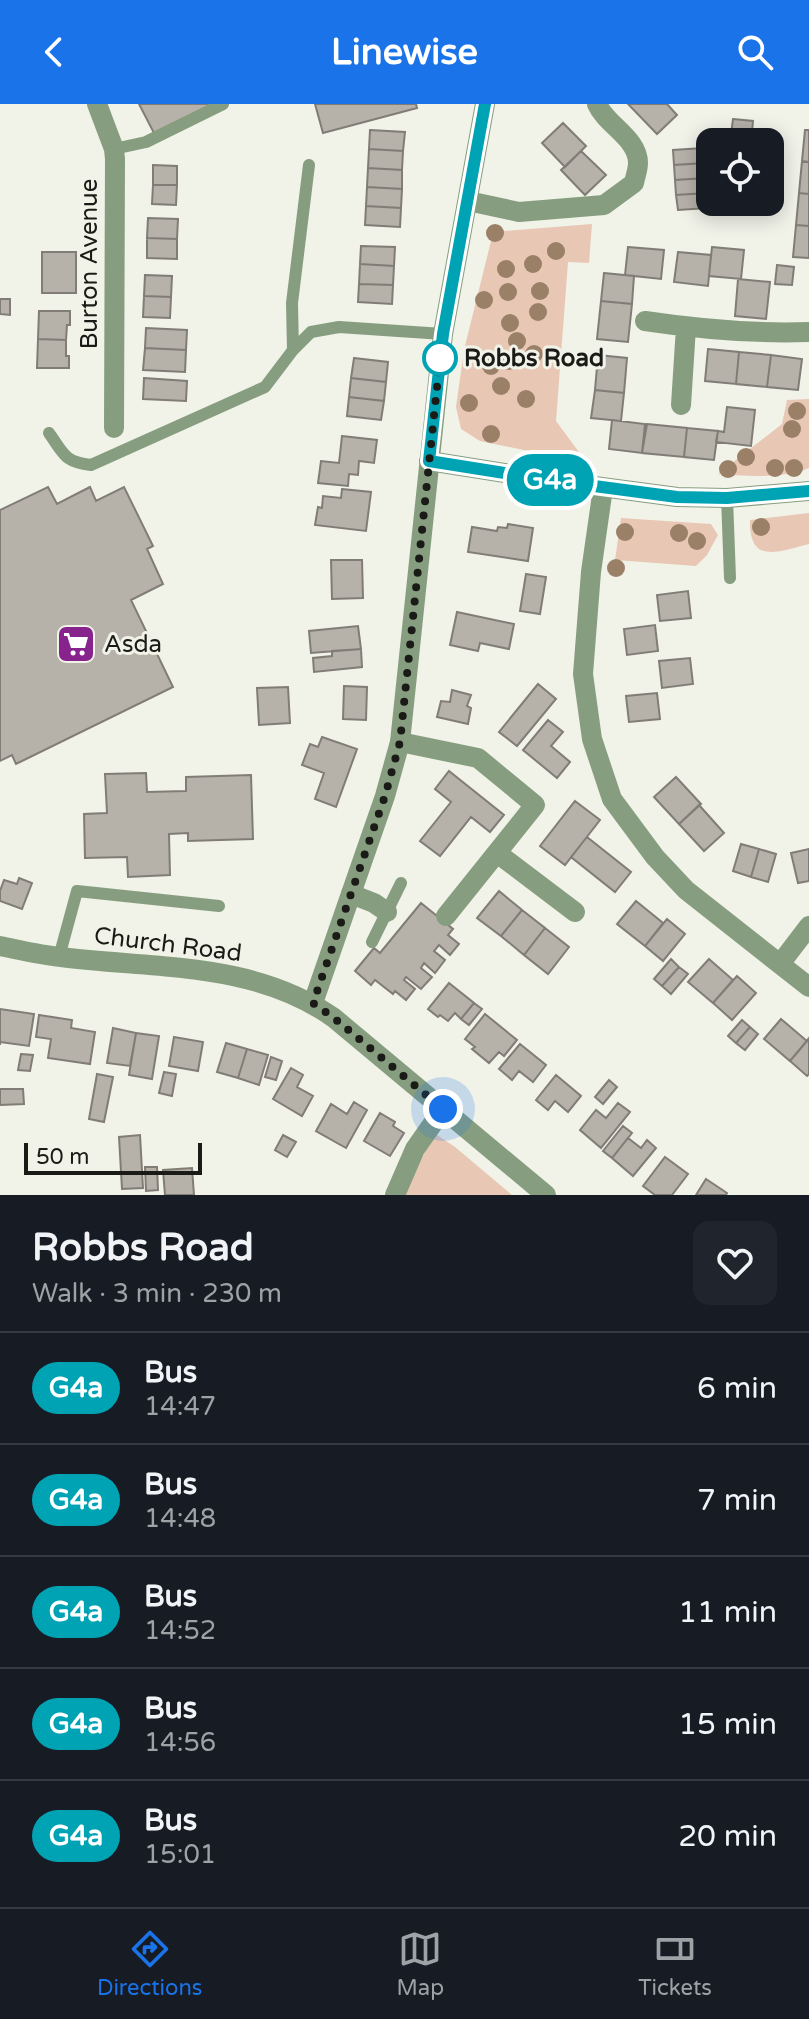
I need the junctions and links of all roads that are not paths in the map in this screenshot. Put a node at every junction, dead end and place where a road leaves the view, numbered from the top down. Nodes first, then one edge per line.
1 (97, 104) edge
2 (223, 104) edge
3 (485, 104) edge
4 (597, 104) edge
5 (114, 149) junction
6 (309, 165) dead end
7 (468, 201) junction
8 (645, 321) dead end
9 (686, 327) junction
10 (809, 332) edge
11 (443, 334) junction
12 (293, 350) junction
13 (681, 405) dead end
14 (114, 428) dead end
15 (49, 433) dead end
16 (429, 461) junction
17 (603, 488) junction
18 (809, 491) edge
19 (727, 498) junction
20 (730, 578) dead end
21 (400, 742) junction
22 (497, 853) junction
23 (401, 883) dead end
24 (351, 894) junction
25 (219, 906) dead end
26 (387, 912) junction
27 (575, 912) dead end
28 (446, 916) dead end
29 (809, 926) edge
30 (372, 942) dead end
31 (0, 946) edge
32 (59, 957) junction
33 (780, 964) junction
34 (809, 987) edge
35 (313, 1003) junction
36 (443, 1109) junction
37 (395, 1195) edge
38 (546, 1195) edge

1 - 5 street, Burton Avenue
2 - 5 lane
3 - 7 street
4 - 7 street
5 - 14 street, Burton Avenue
6 - 12 lane
7 - 11 street
8 - 9 street
9 - 10 street
9 - 13 street
11 - 12 lane
11 - 16 street
12 - 15 lane
16 - 17 street
16 - 21 street
17 - 19 street
17 - 33 street
18 - 19 street
19 - 20 lane
21 - 22 street
21 - 24 street
22 - 27 street
22 - 28 street
23 - 26 lane
24 - 26 street
24 - 35 street
25 - 32 lane
26 - 30 lane
29 - 33 street
31 - 32 street, Church Road
32 - 35 street, Church Road
33 - 34 street
35 - 36 street, Church Road
36 - 37 street
36 - 38 street, Church Road

